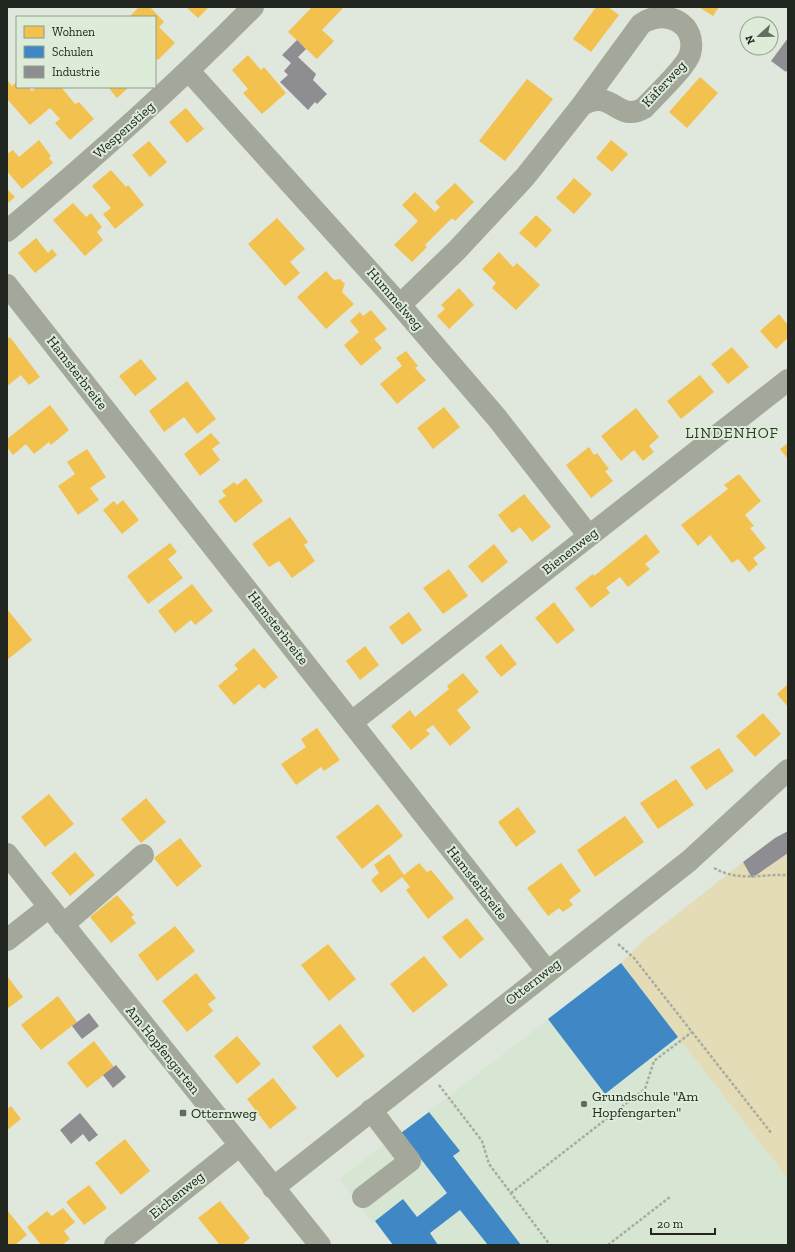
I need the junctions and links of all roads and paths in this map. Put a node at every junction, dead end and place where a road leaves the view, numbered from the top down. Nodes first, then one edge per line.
1 (253, 7) edge
2 (189, 71) junction
3 (582, 105) junction
4 (7, 231) edge
5 (7, 285) edge
6 (400, 305) junction
7 (788, 380) edge
8 (589, 536) junction
9 (352, 722) junction
10 (788, 770) edge
11 (698, 852) junction
12 (7, 854) edge
13 (144, 855) dead end
14 (788, 874) edge
15 (49, 907) junction
16 (63, 925) junction
17 (602, 928) junction
18 (7, 940) edge
19 (547, 971) junction
20 (692, 1032) junction
21 (425, 1067) junction
22 (371, 1110) junction
23 (772, 1134) dead end
24 (239, 1146) junction
25 (273, 1188) junction
26 (511, 1193) junction
27 (363, 1197) dead end
28 (670, 1197) dead end
29 (114, 1245) edge
30 (320, 1245) edge
31 (550, 1245) edge
32 (608, 1245) edge

1 - 2 street, Wespenstieg
2 - 4 street, Wespenstieg
2 - 6 street, Hummelweg
3 - 3 street, Käferweg
3 - 6 street, Käferweg
5 - 9 street, Hamsterbreite
6 - 8 street, Hummelweg
7 - 8 street, Bienenweg
8 - 9 street, Bienenweg
9 - 19 street, Hamsterbreite
10 - 11 street, Otternweg
11 - 14 path
11 - 17 street, Otternweg
12 - 15 street, Am Hopfengarten
13 - 16 street
15 - 16 street, Am Hopfengarten
15 - 18 street
16 - 24 street, Am Hopfengarten
17 - 19 street, Otternweg
17 - 20 path
19 - 21 street, Otternweg
20 - 23 path
20 - 26 path
21 - 22 street, Otternweg
21 - 26 path
22 - 25 street, Otternweg
22 - 27 street
24 - 25 street, Am Hopfengarten
24 - 29 street, Eichenweg
25 - 30 street, Am Hopfengarten
26 - 31 path
28 - 32 path

